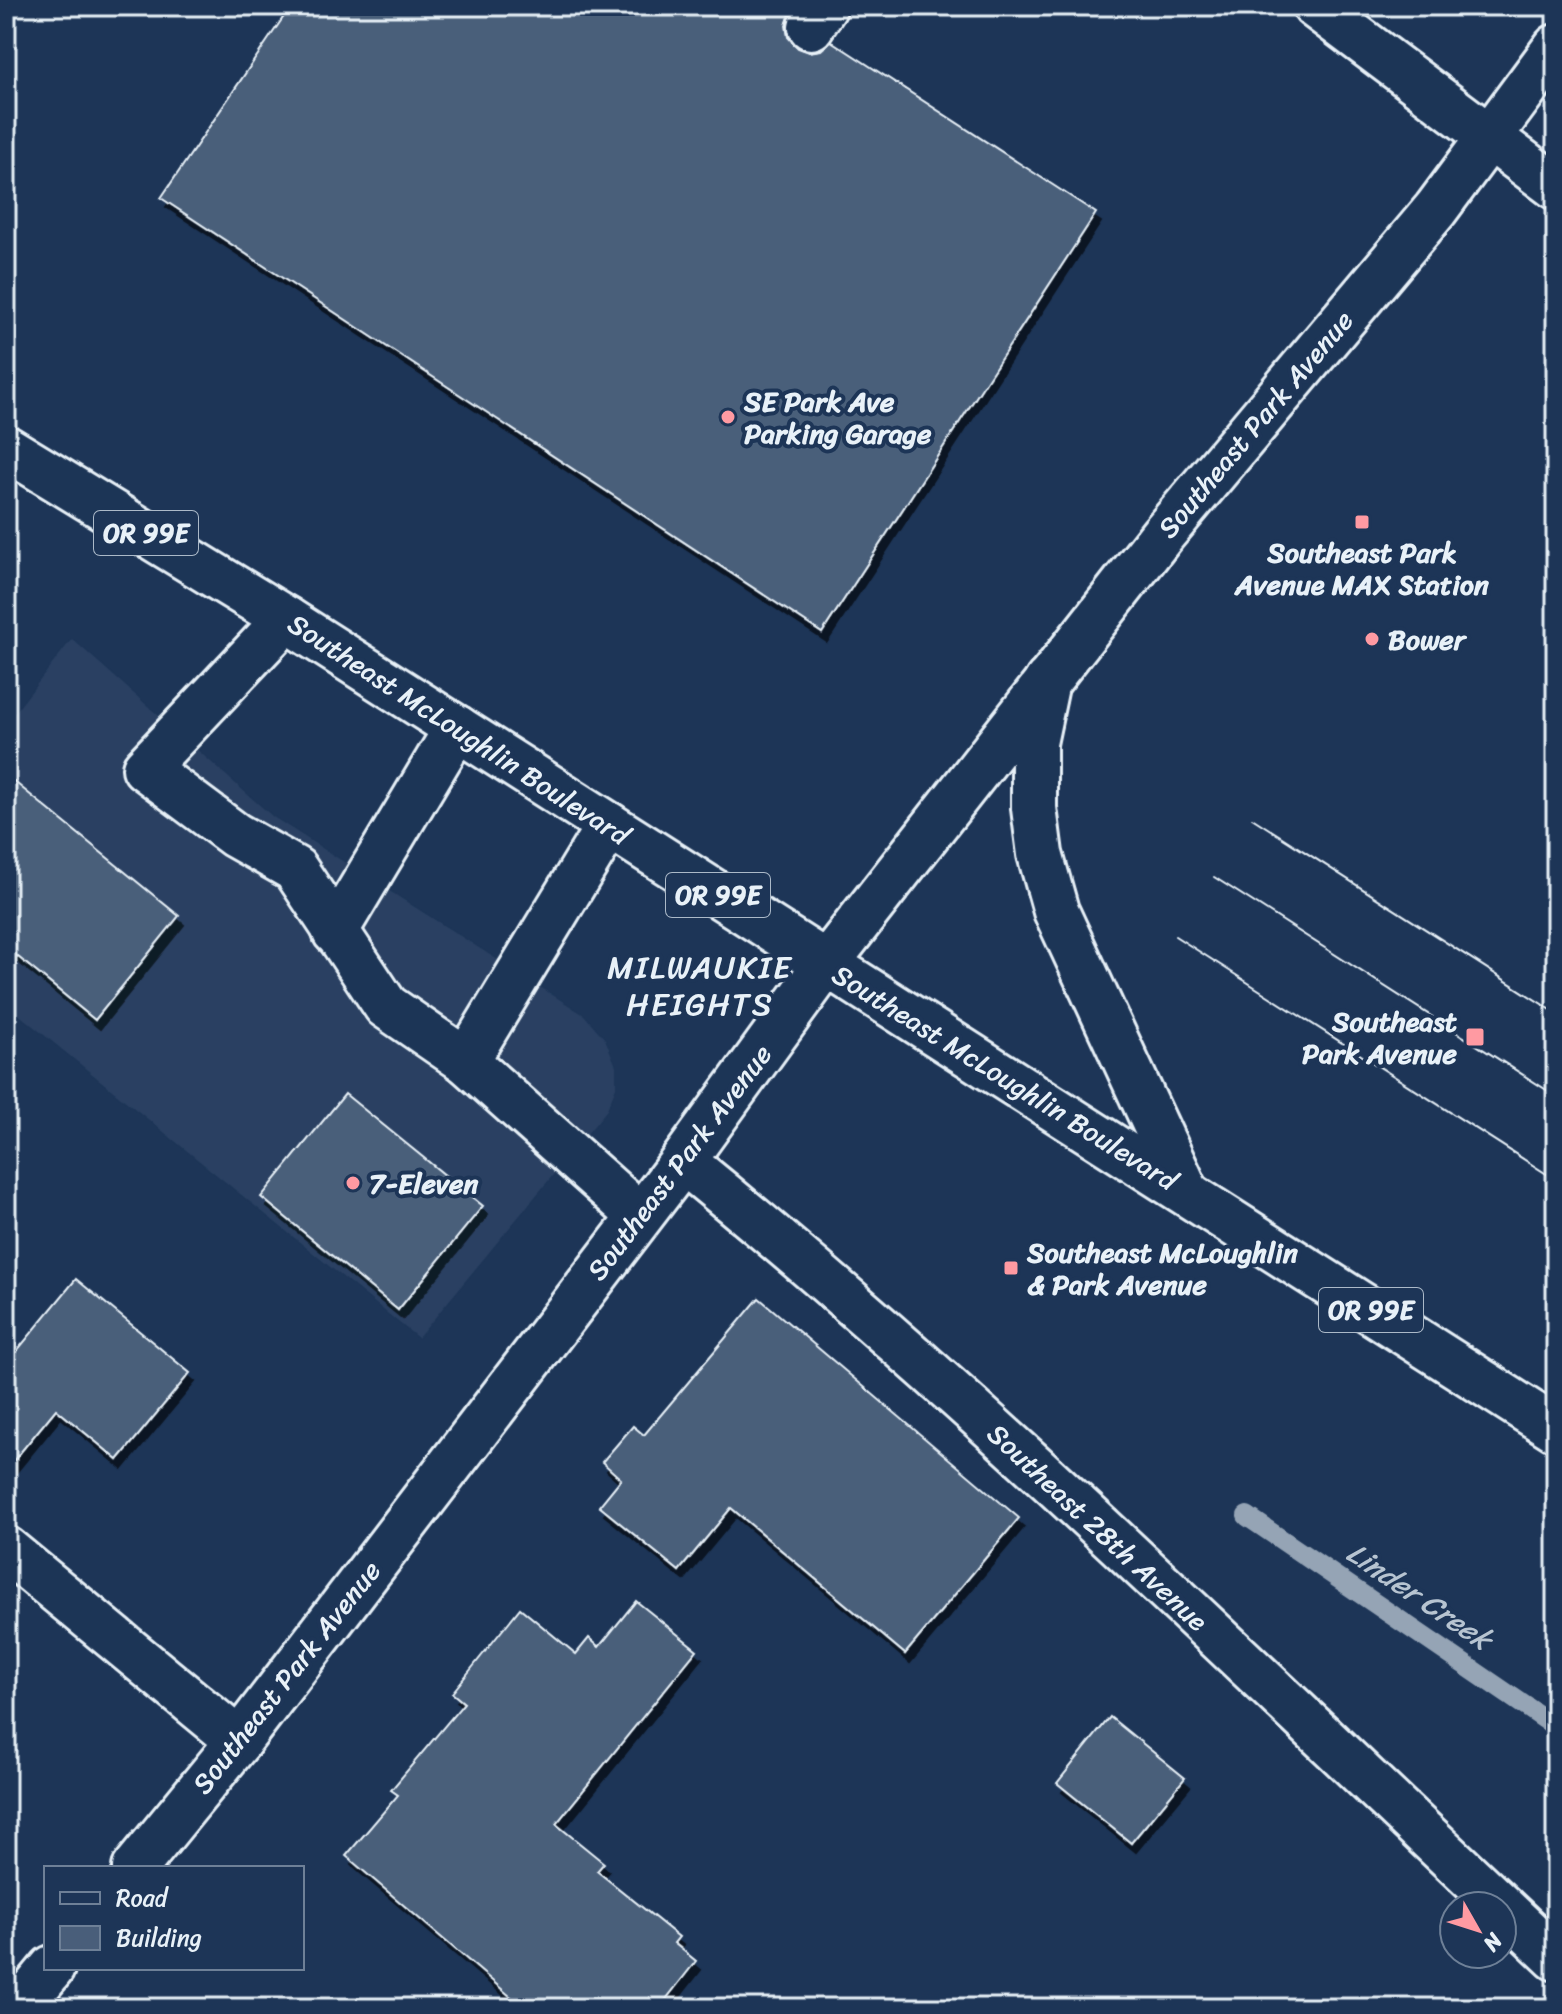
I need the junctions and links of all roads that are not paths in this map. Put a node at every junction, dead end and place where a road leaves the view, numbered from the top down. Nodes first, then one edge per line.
1 (1315, 6) edge
2 (1556, 47) edge
3 (1488, 139) junction
4 (1556, 187) edge
5 (6, 448) edge
6 (286, 619) junction
7 (1047, 681) junction
8 (457, 728) junction
9 (609, 825) junction
10 (335, 932) junction
11 (826, 964) junction
12 (466, 1061) junction
13 (683, 1161) junction
14 (1186, 1191) junction
15 (640, 1216) junction
16 (1556, 1429) edge
17 (6, 1549) edge
18 (239, 1741) junction
19 (137, 1866) edge
20 (1485, 1890) edge
21 (1518, 1921) edge
22 (1556, 1958) edge
23 (50, 1970) edge
24 (19, 2008) edge

1 - 3 main road
2 - 3 main road, Southeast Park Avenue
3 - 4 main road
3 - 7 main road, Southeast Park Avenue
5 - 6 main road, Southeast McLoughlin Boulevard / OR 99E
6 - 8 main road, Southeast McLoughlin Boulevard / OR 99E
6 - 10 main road
7 - 11 main road, Southeast Park Avenue
7 - 14 main road
8 - 9 main road, Southeast McLoughlin Boulevard / OR 99E
8 - 10 main road
9 - 11 main road, Southeast McLoughlin Boulevard / OR 99E
9 - 12 main road
10 - 12 main road
11 - 13 main road, Southeast Park Avenue
11 - 14 main road, Southeast McLoughlin Boulevard / OR 99E
12 - 15 main road
13 - 15 main road, Southeast Park Avenue
13 - 20 main road, Southeast 28th Avenue
14 - 16 main road, Southeast McLoughlin Boulevard / OR 99E
15 - 18 main road, Southeast Park Avenue
17 - 18 main road
18 - 19 main road, Southeast Park Avenue
21 - 22 main road, Southeast 28th Avenue
23 - 24 main road

